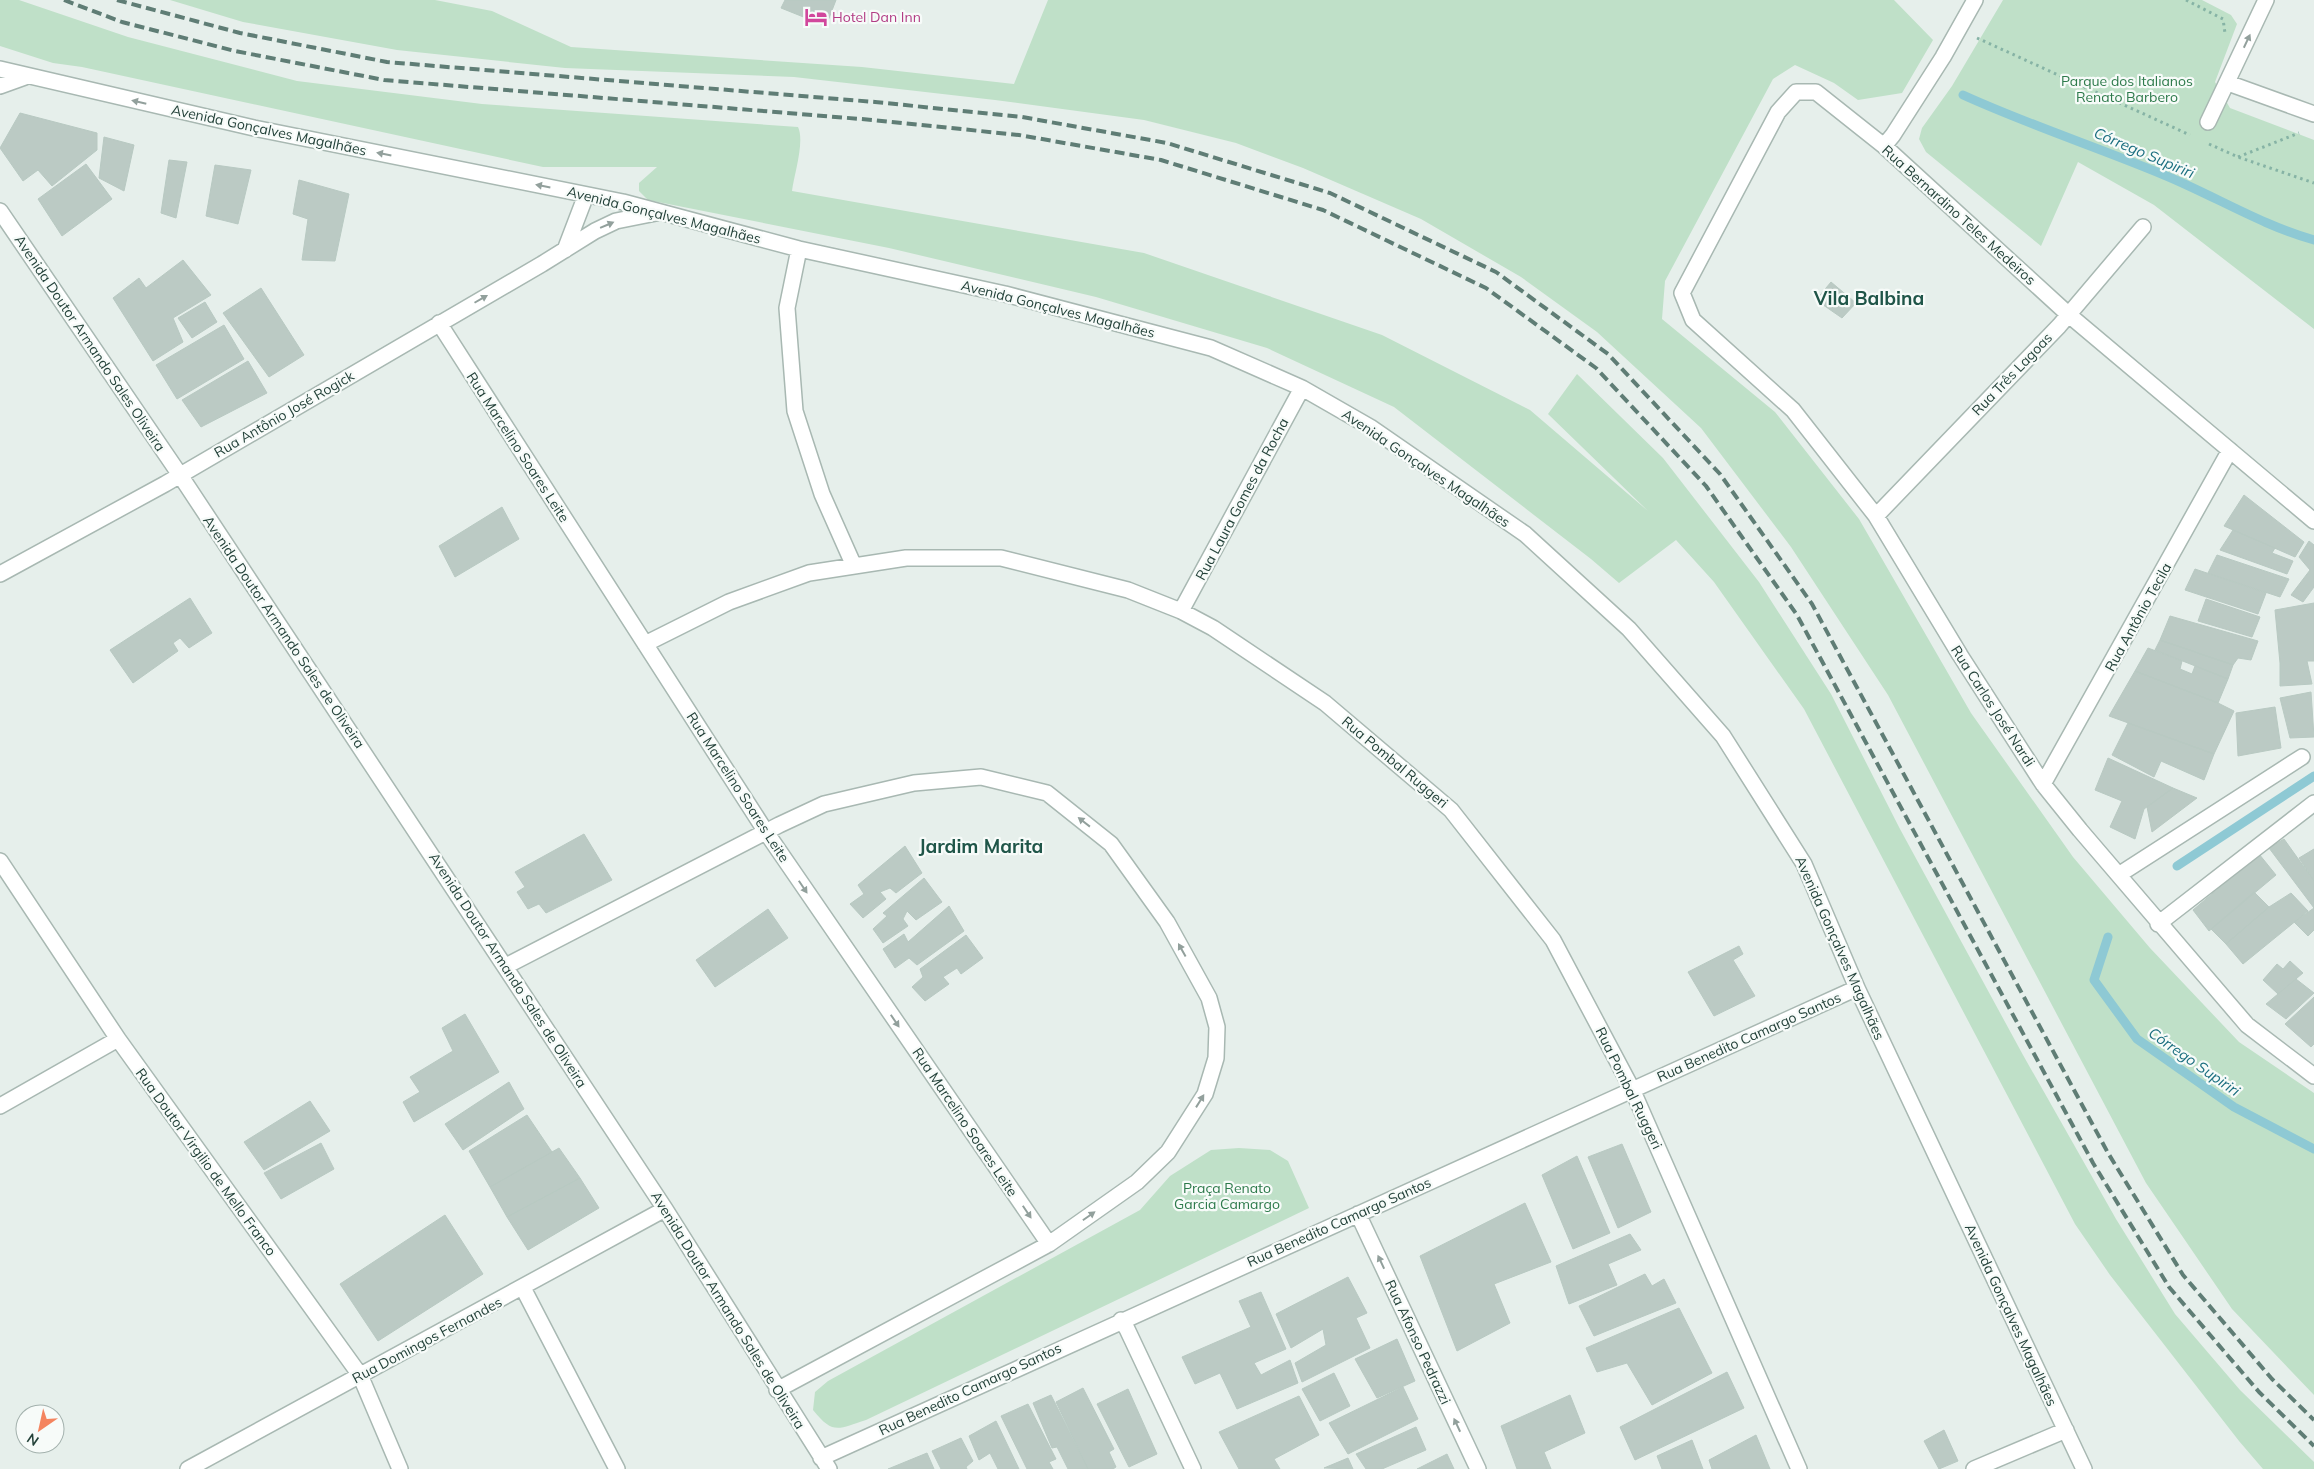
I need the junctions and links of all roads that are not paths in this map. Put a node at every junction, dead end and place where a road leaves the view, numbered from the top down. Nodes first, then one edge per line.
1 (1975, 0) edge
2 (2263, 1) edge
3 (0, 69) edge
4 (29, 76) junction
5 (2228, 83) junction
6 (0, 86) edge
7 (2314, 114) edge
8 (2208, 122) dead end
9 (1884, 146) junction
10 (586, 195) junction
11 (0, 211) edge
12 (659, 212) junction
13 (2143, 227) dead end
14 (799, 249) junction
15 (565, 250) junction
16 (2069, 315) junction
17 (1693, 320) joint
18 (439, 323) junction
19 (1302, 388) junction
20 (2230, 450) junction
21 (180, 475) junction
22 (1876, 516) junction
23 (2314, 521) edge
24 (854, 566) junction
25 (0, 574) edge
26 (1181, 611) junction
27 (645, 644) junction
28 (2302, 757) dead end
29 (2043, 784) junction
30 (2310, 807) edge
31 (766, 832) junction
32 (0, 860) edge
33 (2120, 874) junction
34 (2158, 924) junction
35 (506, 966) junction
36 (1858, 988) junction
37 (118, 1039) junction
38 (2314, 1076) edge
39 (1632, 1089) junction
40 (0, 1106) edge
41 (666, 1209) junction
42 (1358, 1214) junction
43 (1049, 1244) junction
44 (523, 1288) junction
45 (1121, 1320) junction
46 (360, 1375) junction
47 (777, 1390) junction
48 (2066, 1430) junction
49 (825, 1463) edge
50 (188, 1469) edge
51 (400, 1469) edge
52 (617, 1469) edge
53 (1193, 1469) edge
54 (1478, 1469) edge
55 (1799, 1469) edge
56 (1974, 1469) edge
57 (2084, 1469) edge

1 - 9 street
5 -> 2 street
3 - 4 street, Avenida Gonçalves Magalhães
4 - 6 street
10 -> 4 street, Avenida Gonçalves Magalhães
5 - 7 street
5 - 8 street
9 - 16 street, Rua Bernardino Teles Medeiros
9 - 17 street, Rua Bernardino Teles Medeiros
10 - 12 street, Avenida Gonçalves Magalhães
10 - 15 street
11 - 21 street, Avenida Doutor Armando Sales Oliveira
12 - 14 street, Avenida Gonçalves Magalhães
15 -> 12 street, Rua Antônio José Rogick
13 - 16 street, Rua Três Lagoas
14 - 19 street, Avenida Gonçalves Magalhães
14 - 24 street
18 -> 15 street, Rua Antônio José Rogick
16 - 20 street, Rua Bernardino Teles Medeiros
16 - 22 street, Rua Três Lagoas
17 - 22 street, Rua Carlos José Nardi
18 - 21 street, Rua Antônio José Rogick
18 - 27 street, Rua Marcelino Soares Leite
19 - 26 street, Rua Laura Gomes da Rocha
19 - 36 street, Avenida Gonçalves Magalhães
20 - 23 street, Rua Bernardino Teles Medeiros
20 - 29 street, Rua Antônio Tecila
21 - 25 street, Rua Antônio José Rogick
21 - 35 street, Avenida Doutor Armando Sales de Oliveira
22 - 29 street, Rua Carlos José Nardi
24 - 26 street, Rua Pombal Ruggeri
24 - 27 street, Rua Pombal Ruggeri
26 - 39 street, Rua Pombal Ruggeri
27 - 31 street, Rua Marcelino Soares Leite
28 - 33 street
29 - 33 street, Rua Carlos José Nardi
30 - 34 street
31 - 35 street
31 -> 43 street, Rua Marcelino Soares Leite
43 -> 31 street
32 - 37 street, Rua Doutor Virgilio de Mello Franco
33 - 34 street, Rua Carlos José Nardi
34 - 38 street, Rua Carlos José Nardi
35 - 41 street, Avenida Doutor Armando Sales de Oliveira
36 - 39 street, Rua Benedito Camargo Santos
36 - 48 street, Avenida Gonçalves Magalhães
37 - 40 street
37 - 46 street, Rua Doutor Virgilio de Mello Franco
39 - 42 street, Rua Benedito Camargo Santos
39 - 55 street, Rua Pombal Ruggeri
41 - 44 street, Rua Domingos Fernandes
41 - 47 street, Avenida Doutor Armando Sales de Oliveira
42 - 45 street, Rua Benedito Camargo Santos
54 -> 42 street, Rua Afonso Pedrazzi
43 - 47 street
44 - 46 street, Rua Domingos Fernandes
44 - 52 street
45 - 49 street, Rua Benedito Camargo Santos
45 - 53 street
46 - 50 street, Rua Domingos Fernandes
46 - 51 street, Rua Doutor Virgilio de Mello Franco
47 - 49 street, Avenida Doutor Armando Sales de Oliveira
48 - 56 street
48 - 57 street, Avenida Gonçalves Magalhães

